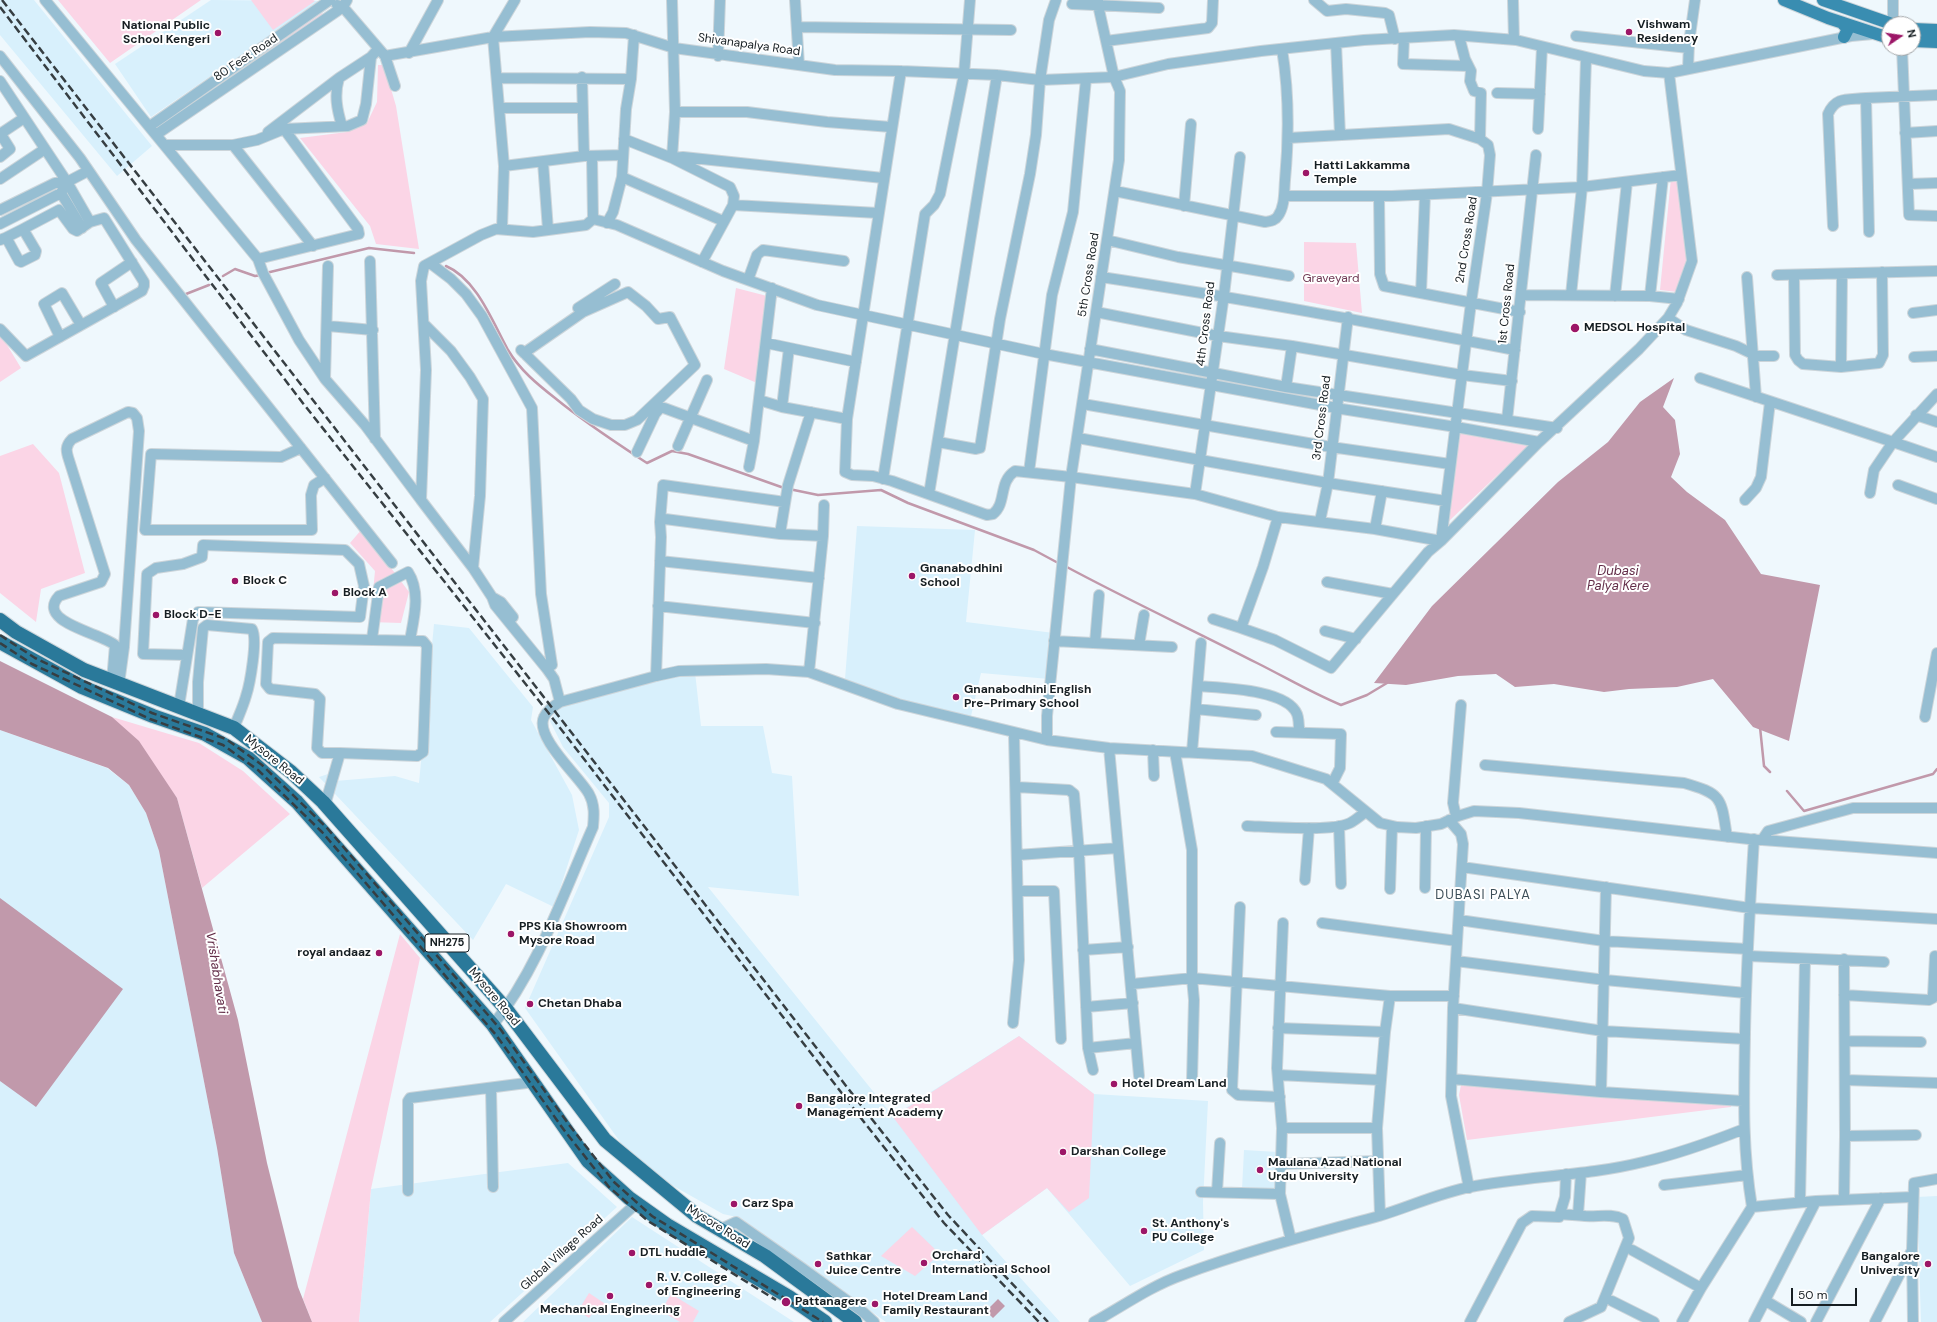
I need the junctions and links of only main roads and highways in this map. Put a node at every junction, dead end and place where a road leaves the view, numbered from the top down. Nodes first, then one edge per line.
1 (1784, 0) edge
2 (1823, 0) edge
3 (1881, 20) edge
4 (1843, 24) junction
5 (1921, 29) edge
6 (1937, 30) edge
7 (1881, 36) edge
8 (1844, 37) road end
9 (1921, 41) edge
10 (1937, 42) edge
11 (0, 620) edge
12 (0, 642) edge
13 (825, 1322) edge
14 (855, 1322) edge

1 - 4 main road
2 - 3 main road
4 - 7 main road
4 - 8 main road
5 - 6 main road
9 - 10 main road
11 - 14 highway, Mysore Road / NH275
12 - 13 highway, Mysore Road / NH275

